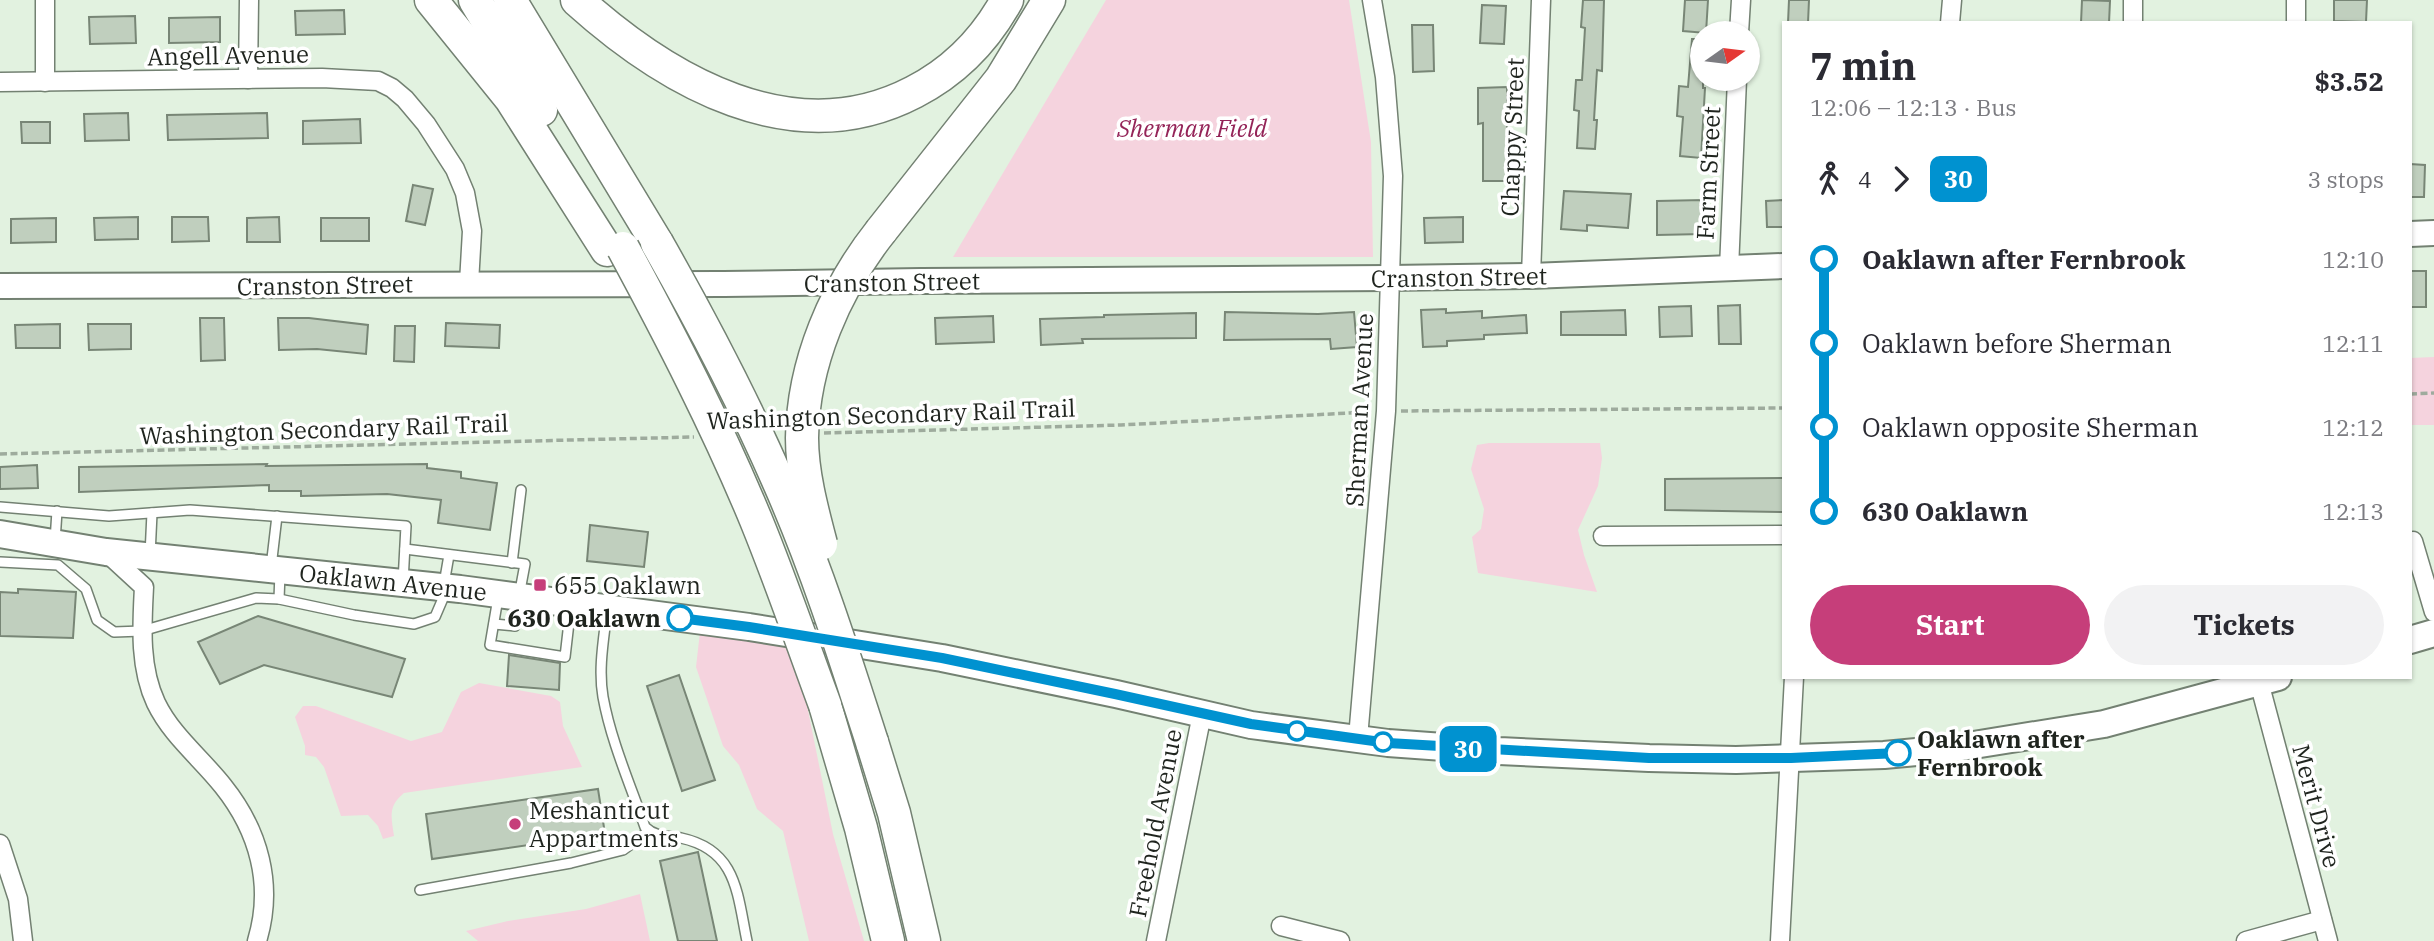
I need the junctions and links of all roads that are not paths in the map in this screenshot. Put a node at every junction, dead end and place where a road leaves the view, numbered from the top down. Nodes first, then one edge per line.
1 (45, 0) edge
2 (249, 0) edge
3 (431, 0) edge
4 (475, 0) edge
5 (510, 0) edge
6 (577, 0) edge
7 (1007, 0) edge
8 (1049, 0) edge
9 (1373, 0) edge
10 (1541, 0) edge
11 (1741, 0) edge
12 (1952, 0) edge
13 (2133, 0) edge
14 (2296, 0) edge
15 (1740, 21) edge
16 (1950, 21) edge
17 (2133, 21) edge
18 (2296, 21) edge
19 (248, 79) junction
20 (0, 82) edge
21 (46, 82) junction
22 (1736, 91) edge
23 (2434, 233) edge
24 (2412, 234) edge
25 (615, 249) junction
26 (1782, 266) edge
27 (1729, 269) junction
28 (1531, 276) junction
29 (1390, 278) junction
30 (469, 283) junction
31 (0, 286) edge
32 (521, 490) dead end
33 (0, 507) edge
34 (57, 511) junction
35 (152, 513) junction
36 (277, 516) junction
37 (0, 534) edge
38 (1782, 535) edge
39 (1603, 536) dead end
40 (2413, 541) dead end
41 (55, 544) junction
42 (405, 550) junction
43 (106, 552) junction
44 (449, 555) junction
45 (150, 556) junction
46 (0, 562) edge
47 (512, 563) junction
48 (275, 570) junction
49 (403, 583) junction
50 (446, 587) junction
51 (509, 595) junction
52 (279, 599) junction
53 (571, 603) junction
54 (607, 608) junction
55 (2434, 612) edge
56 (494, 624) junction
57 (515, 626) dead end
58 (142, 632) junction
59 (2434, 632) edge
60 (2412, 639) edge
61 (1794, 679) edge
62 (2255, 681) edge
63 (1202, 714) junction
64 (1357, 738) junction
65 (872, 741) junction
66 (1791, 758) junction
67 (649, 831) junction
68 (0, 844) edge
69 (420, 890) dead end
70 (2322, 920) junction
71 (1281, 926) dead end
72 (23, 941) edge
73 (257, 941) edge
74 (747, 941) edge
75 (888, 941) edge
76 (924, 941) edge
77 (1156, 941) edge
78 (1340, 941) edge
79 (1780, 941) edge
80 (2246, 941) edge
81 (2328, 941) edge

1 - 21 street
2 - 19 street
3 - 25 highway
4 - 25 highway
5 - 65 highway, bridge
6 - 7 highway
8 - 65 highway, bridge
9 - 29 street, Sherman Avenue
10 - 28 street, Chappy Street
11 - 15 street
12 - 16 street
13 - 17 street
14 - 18 street
19 - 21 street, Angell Avenue
19 - 30 street, Angell Avenue
20 - 21 street, Angell Avenue
22 - 27 street, Farm Street
23 - 24 street
25 - 75 highway, bridge
26 - 27 street, Cranston Street
27 - 28 street, Cranston Street
28 - 29 street, Cranston Street
29 - 30 street, Cranston Street
29 - 64 street, Sherman Avenue
30 - 31 street, Cranston Street
32 - 47 lane
33 - 34 lane
34 - 35 lane
34 - 41 lane
35 - 36 lane
35 - 45 lane
36 - 42 lane
36 - 48 lane
37 - 41 main road, Oaklawn Avenue
38 - 39 street
40 - 55 street
41 - 43 main road, Oaklawn Avenue
42 - 44 lane
42 - 49 lane
43 - 45 main road, Oaklawn Avenue
43 - 58 street
44 - 47 lane
44 - 50 lane
45 - 48 main road, Oaklawn Avenue
46 - 58 lane
47 - 51 lane
48 - 49 main road, Oaklawn Avenue
48 - 52 lane
49 - 50 main road, Oaklawn Avenue
50 - 51 main road, Oaklawn Avenue
50 - 52 lane
51 - 53 main road, Oaklawn Avenue
51 - 56 lane
52 - 58 lane
53 - 54 main road, Oaklawn Avenue
53 - 56 lane
54 - 63 main road, Oaklawn Avenue
54 - 67 lane
56 - 57 lane
58 - 73 street
59 - 60 main road
61 - 66 street
62 - 66 main road, Oaklawn Avenue
62 - 70 street, Merit Drive
63 - 64 main road, Oaklawn Avenue
63 - 77 street, Freehold Avenue
64 - 66 main road, Oaklawn Avenue
65 - 76 highway
66 - 79 street
67 - 69 lane
67 - 74 lane
68 - 72 street
70 - 80 street
70 - 81 street, Merit Drive
71 - 78 street

